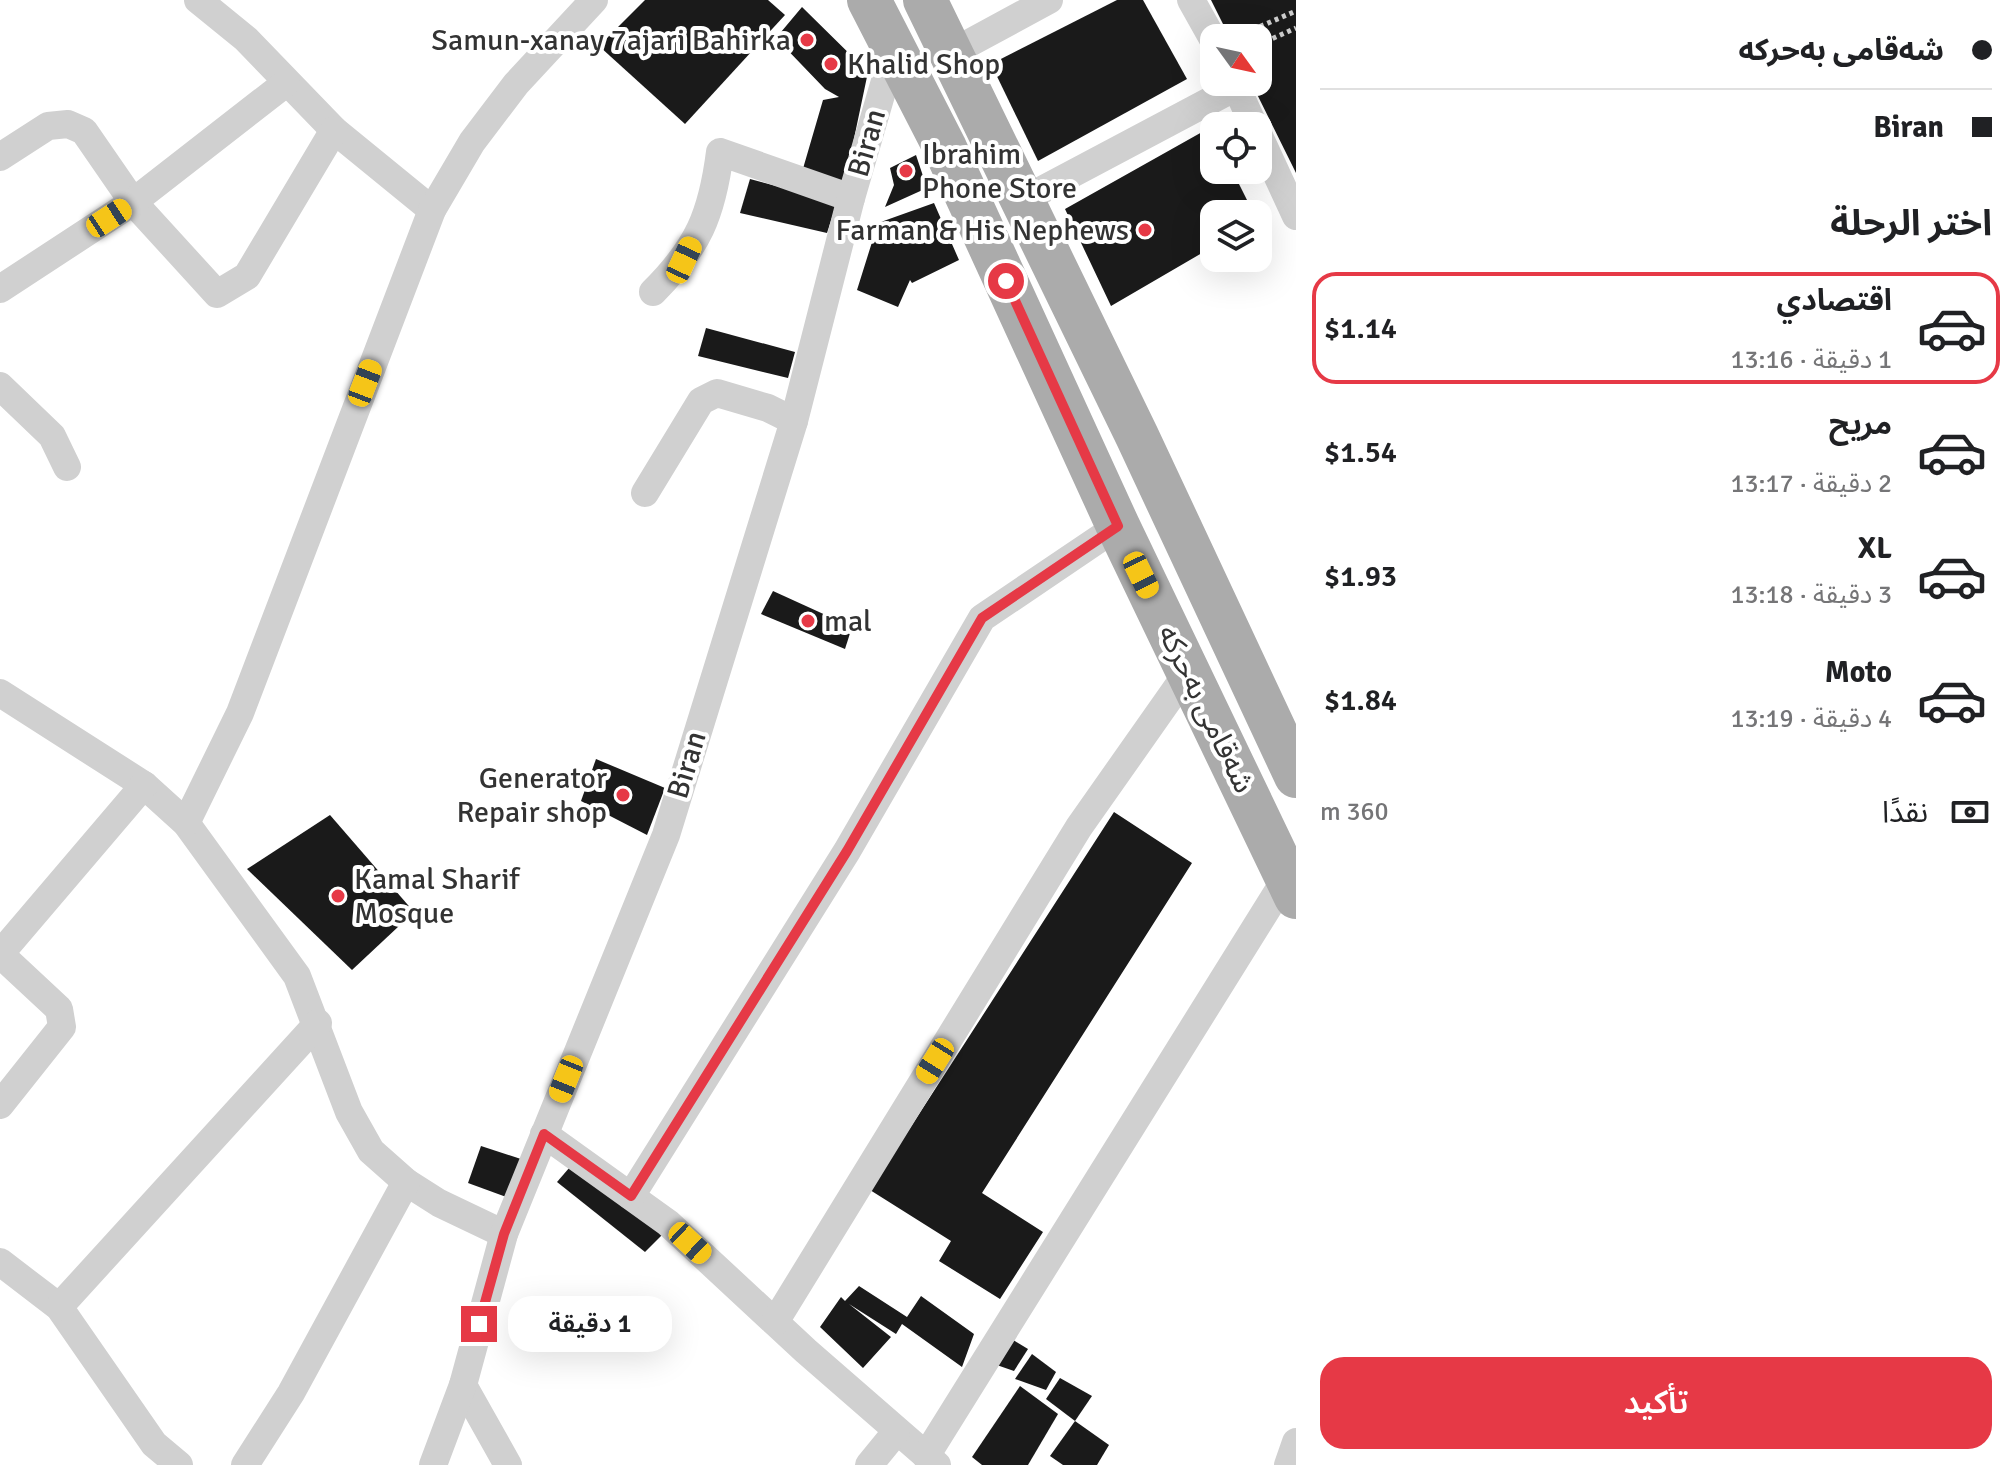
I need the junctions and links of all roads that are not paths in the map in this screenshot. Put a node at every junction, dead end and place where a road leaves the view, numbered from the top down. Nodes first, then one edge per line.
1 (198, 0) edge
2 (594, 0) edge
3 (869, 0) edge
4 (925, 0) edge
5 (1049, 0) edge
6 (1191, 0) edge
7 (1204, 24) edge
8 (894, 50) junction
9 (951, 53) junction
10 (286, 83) junction
11 (1215, 96) edge
12 (987, 122) junction
13 (334, 130) junction
14 (944, 146) junction
15 (0, 157) edge
16 (1272, 161) edge
17 (851, 198) junction
18 (1023, 200) junction
19 (133, 202) junction
20 (1293, 202) edge
21 (432, 210) junction
22 (0, 289) edge
23 (653, 292) dead end
24 (0, 386) edge
25 (794, 421) junction
26 (67, 467) dead end
27 (645, 493) dead end
28 (1118, 526) junction
29 (1188, 672) junction
30 (0, 693) edge
31 (1291, 752) edge
32 (144, 785) junction
33 (186, 823) junction
34 (1291, 887) edge
35 (318, 1023) junction
36 (0, 1105) edge
37 (544, 1134) junction
38 (406, 1182) junction
39 (631, 1196) junction
40 (504, 1234) junction
41 (0, 1262) edge
42 (59, 1307) junction
43 (775, 1322) junction
44 (463, 1385) junction
45 (896, 1432) junction
46 (1296, 1442) edge
47 (931, 1461) edge
48 (179, 1465) edge
49 (245, 1465) edge
50 (433, 1465) edge
51 (508, 1465) edge
52 (869, 1465) edge
53 (1288, 1465) edge

1 - 10 street
2 - 21 street
3 - 8 main road, شەقامی بەحرکە
4 - 9 main road, شەقامی بەحرکە
5 - 9 street
6 - 7 street
8 - 14 main road, شەقامی بەحرکە
8 - 17 street, Biran
9 - 12 main road, شەقامی بەحرکە
10 - 13 street
10 - 19 street
11 - 18 street
12 - 14 main road
12 - 18 main road, شەقامی بەحرکە
13 - 19 street
13 - 21 street
14 - 28 main road, شەقامی بەحرکە
15 - 19 street
16 - 20 street
17 - 23 street
17 - 25 street, Biran
18 - 31 main road, شەقامی بەحرکە
19 - 22 street
21 - 33 street
24 - 26 street
25 - 27 street
25 - 37 street, Biran
28 - 29 main road, شەقامی بەحرکە
28 - 39 street
29 - 34 main road, شەقامی بەحرکە
29 - 43 street
30 - 32 street
32 - 33 street
32 - 36 street
33 - 35 street
34 - 47 street
35 - 38 street
35 - 42 street
37 - 39 street
37 - 40 street, Biran
38 - 40 street
38 - 49 street
39 - 43 street
40 - 44 street, Biran
41 - 42 street
42 - 48 street
43 - 45 street
44 - 50 street, Biran
44 - 51 street
45 - 47 street
45 - 52 street
46 - 53 street

